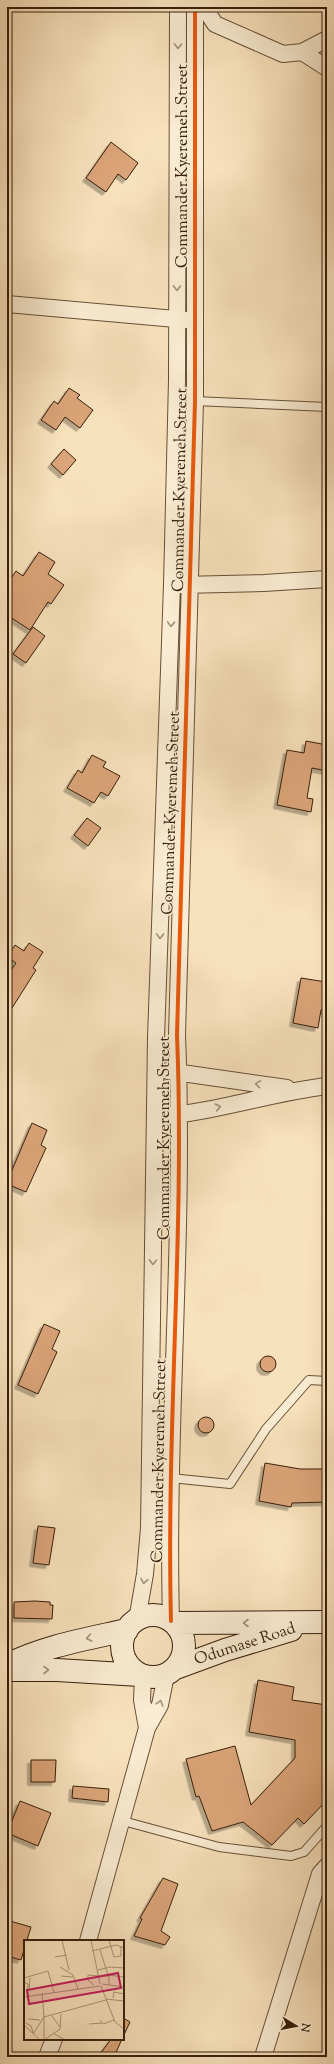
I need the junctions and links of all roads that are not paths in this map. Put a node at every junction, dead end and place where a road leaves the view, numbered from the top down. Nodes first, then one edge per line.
1 (178, 7) edge
2 (195, 7) edge
3 (204, 7) edge
4 (327, 39) edge
5 (302, 52) junction
6 (327, 68) edge
7 (7, 304) edge
8 (177, 319) junction
9 (196, 321) junction
10 (195, 401) junction
11 (327, 407) edge
12 (327, 579) edge
13 (172, 585) junction
14 (191, 586) junction
15 (156, 1071) junction
16 (178, 1071) junction
17 (327, 1086) edge
18 (297, 1090) junction
19 (180, 1116) junction
20 (155, 1117) junction
21 (327, 1381) edge
22 (172, 1478) junction
23 (172, 1622) junction
24 (320, 1623) edge
25 (132, 1625) junction
26 (7, 1665) edge
27 (7, 1670) edge
28 (171, 1671) junction
29 (141, 1675) junction
30 (147, 1728) junction
31 (123, 1821) junction
32 (327, 1826) edge
33 (327, 1866) edge
34 (88, 1940) edge
35 (54, 2040) edge
36 (47, 2057) edge
37 (263, 2057) edge

1 -> 8 street, Commander Kyeremeh Street
2 - 9 street, Commander Kyeremeh Street
3 - 5 street
4 - 5 street
5 - 6 street
7 - 8 street
8 - 9 street
8 - 13 street, Commander Kyeremeh Street
9 - 10 street, Commander Kyeremeh Street
10 - 11 lane
10 - 14 street, Commander Kyeremeh Street
12 - 14 street
13 - 14 street
13 -> 15 street, Commander Kyeremeh Street
14 - 16 street, Commander Kyeremeh Street
15 - 16 street
15 - 20 street, Commander Kyeremeh Street
18 -> 16 street
16 - 19 street, Commander Kyeremeh Street
17 - 18 street
19 -> 18 street
19 - 20 street
19 - 22 street, Commander Kyeremeh Street
20 -> 25 street, Commander Kyeremeh Street
21 - 22 lane
22 - 23 street, Commander Kyeremeh Street
24 -> 23 main road, Odumase Road
23 - 25 main road
23 - 28 main road
24 - 28 main road, Odumase Road
25 -> 26 main road
25 - 29 main road
27 -> 29 main road
28 - 29 main road
30 -> 28 street
29 - 30 street
30 - 31 street
31 - 32 lane
31 - 34 street
33 - 37 street
35 - 36 street

